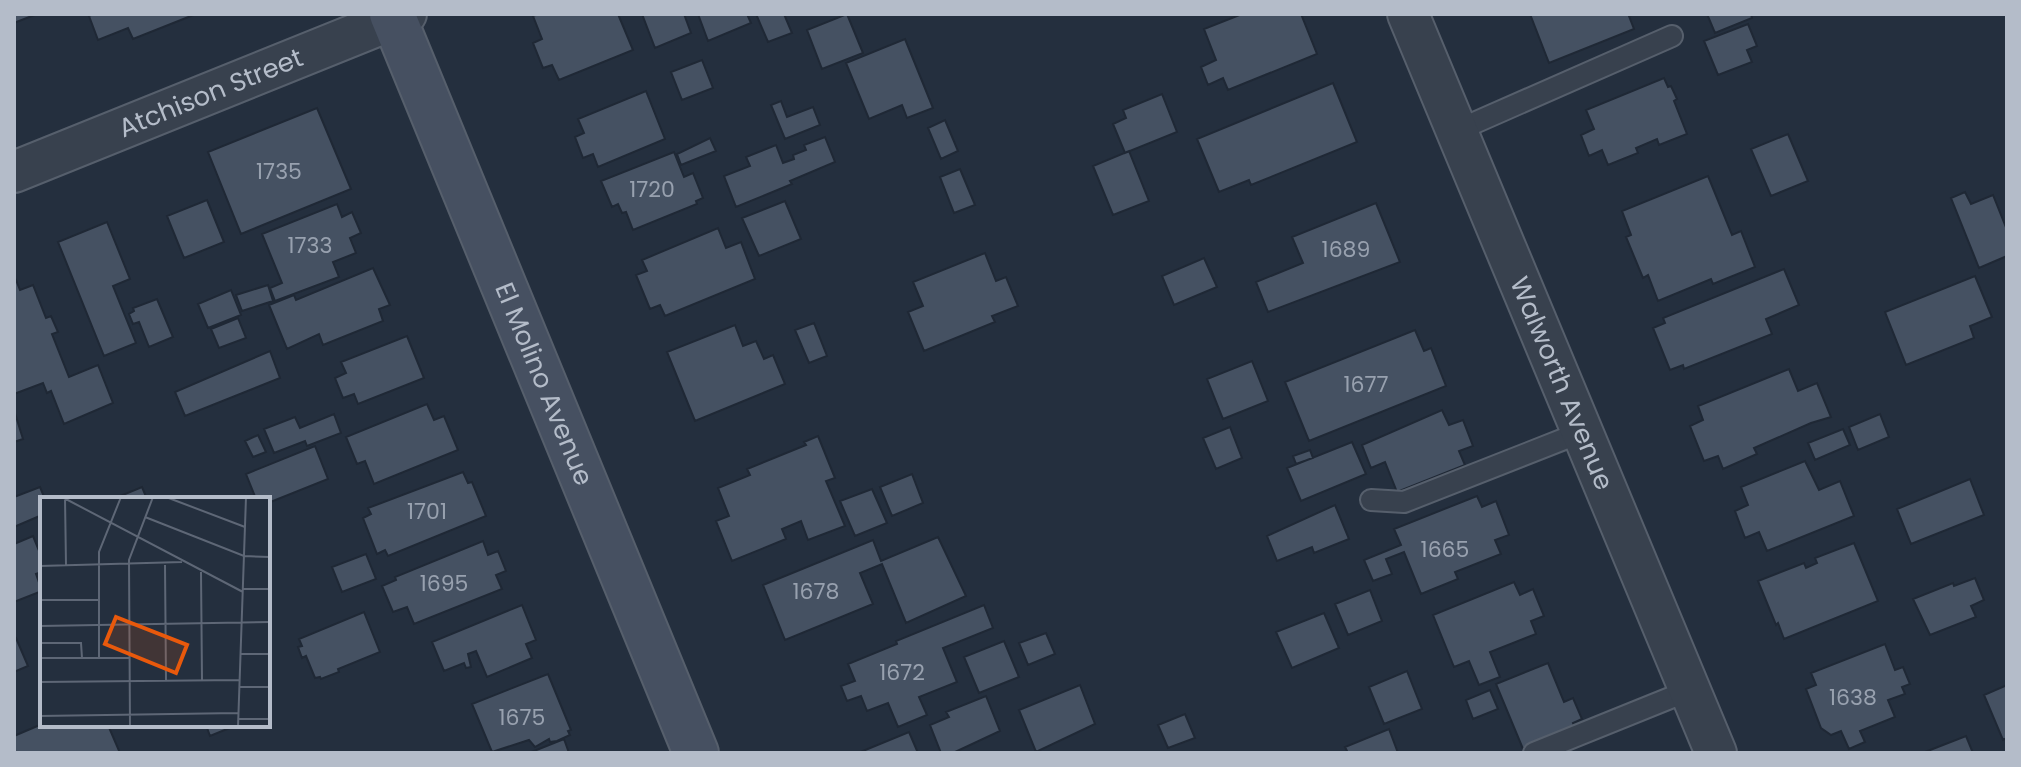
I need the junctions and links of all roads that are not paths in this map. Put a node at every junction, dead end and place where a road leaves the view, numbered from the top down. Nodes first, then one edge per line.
1 (1408, 14) edge
2 (397, 16) edge
3 (1672, 36) dead end
4 (1456, 131) junction
5 (14, 172) edge
6 (1582, 432) junction
7 (1371, 500) dead end
8 (1690, 690) junction
9 (696, 753) edge
10 (1534, 753) edge
11 (1716, 753) edge

1 - 4 street, Walworth Avenue
2 - 5 street, Atchison Street
2 - 9 street, El Molino Avenue
3 - 4 lane
4 - 6 street, Walworth Avenue
6 - 7 lane
6 - 8 street, Walworth Avenue
8 - 10 lane
8 - 11 street, Walworth Avenue

